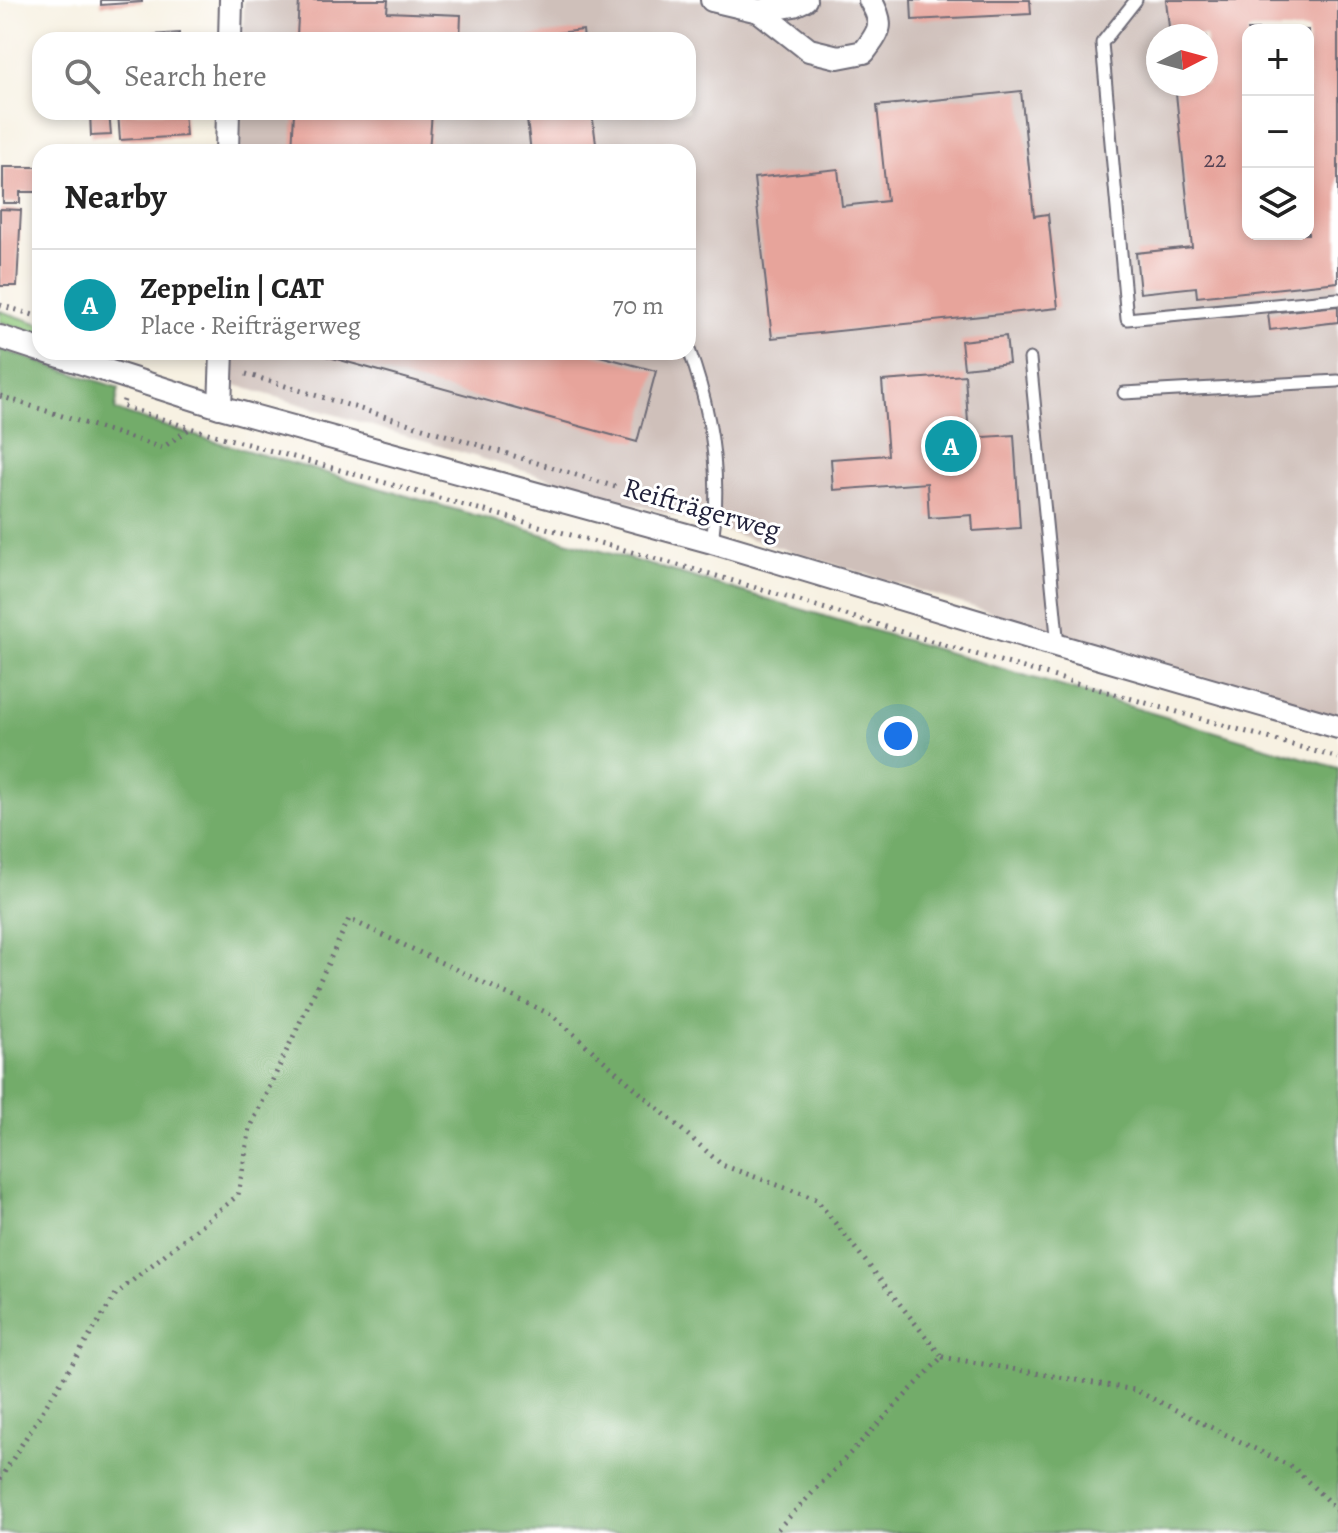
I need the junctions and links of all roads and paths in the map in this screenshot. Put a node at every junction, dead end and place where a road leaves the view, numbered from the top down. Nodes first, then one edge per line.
1 (231, 0) edge
2 (712, 0) edge
3 (805, 0) edge
4 (870, 0) edge
5 (1136, 0) edge
6 (759, 11) junction
7 (230, 32) edge
8 (228, 120) edge
9 (227, 144) edge
10 (1338, 299) edge
11 (0, 305) edge
12 (32, 315) edge
13 (0, 337) edge
14 (32, 347) edge
15 (1030, 359) dead end
16 (73, 360) edge
17 (222, 360) edge
18 (693, 360) edge
19 (1338, 381) edge
20 (1124, 393) dead end
21 (0, 396) edge
22 (220, 407) junction
23 (190, 428) junction
24 (712, 542) junction
25 (1059, 646) junction
26 (1338, 727) edge
27 (1338, 758) edge
28 (942, 1357) junction
29 (0, 1479) edge
30 (1338, 1511) edge
31 (774, 1533) edge

1 - 7 street
2 - 6 street
3 - 6 street
4 - 6 street
5 - 10 lane
8 - 9 street
11 - 12 path
13 - 14 street
15 - 25 lane
16 - 22 street, Reifträgerweg
17 - 22 street
18 - 24 lane
19 - 20 lane
21 - 23 path
22 - 23 path
22 - 24 street, Reifträgerweg
23 - 27 path
24 - 25 street, Reifträgerweg
25 - 26 street, Reifträgerweg
28 - 29 path
28 - 30 path
28 - 31 path

